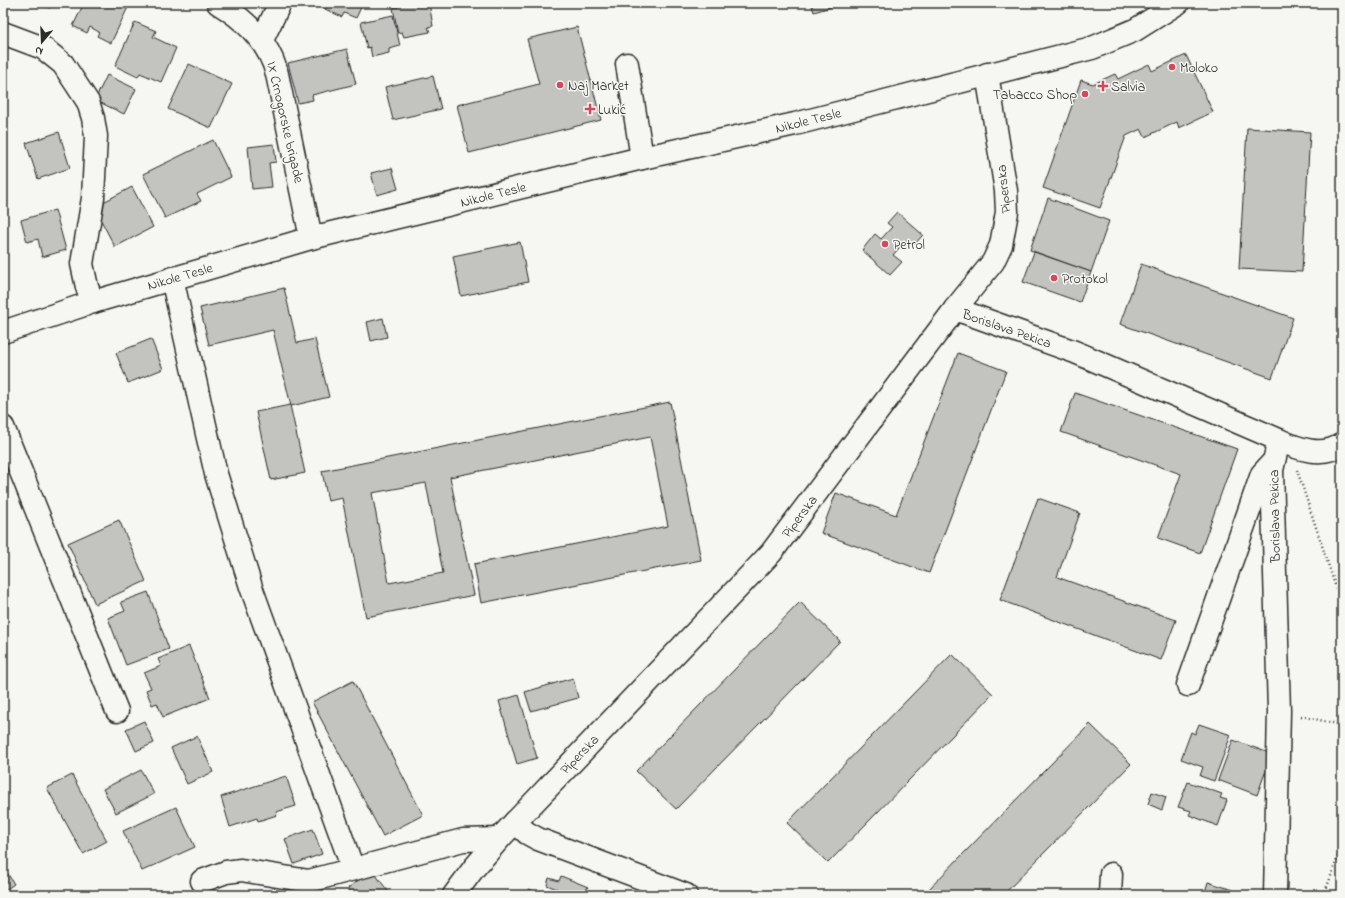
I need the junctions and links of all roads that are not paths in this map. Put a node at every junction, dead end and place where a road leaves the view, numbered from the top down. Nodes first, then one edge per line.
1 (218, 3) edge
2 (280, 3) edge
3 (1178, 3) edge
4 (3, 33) edge
5 (262, 40) junction
6 (626, 64) dead end
7 (988, 74) junction
8 (642, 158) junction
9 (311, 238) junction
10 (172, 278) junction
11 (93, 302) junction
12 (955, 309) junction
13 (3, 332) edge
14 (3, 427) edge
15 (1279, 440) junction
16 (1342, 444) edge
17 (1273, 462) junction
18 (1188, 686) dead end
19 (117, 711) dead end
20 (515, 822) junction
21 (499, 839) junction
22 (353, 869) junction
23 (1110, 874) dead end
24 (202, 881) dead end
25 (454, 895) edge
26 (686, 895) edge
27 (1110, 895) edge
28 (1275, 895) edge

1 - 5 street, IX Crnogorske brigade
2 - 5 street
3 - 7 street, Nikole Tesle
4 - 11 street
5 - 9 street, IX Crnogorske brigade
6 - 8 street
7 - 8 street, Nikole Tesle
7 - 12 street, Piperska
8 - 9 street, Nikole Tesle
9 - 10 street, Nikole Tesle
10 - 11 street, Nikole Tesle
10 - 22 street
11 - 13 street, Nikole Tesle
12 - 15 street, Borislava Pekica
12 - 20 street, Piperska
14 - 19 street
15 - 16 street
15 - 17 street, Borislava Pekica
17 - 18 street
17 - 28 street, Borislava Pekica
20 - 21 street, Piperska
20 - 26 street
21 - 22 street
21 - 25 street, Piperska
22 - 24 street
23 - 27 street

